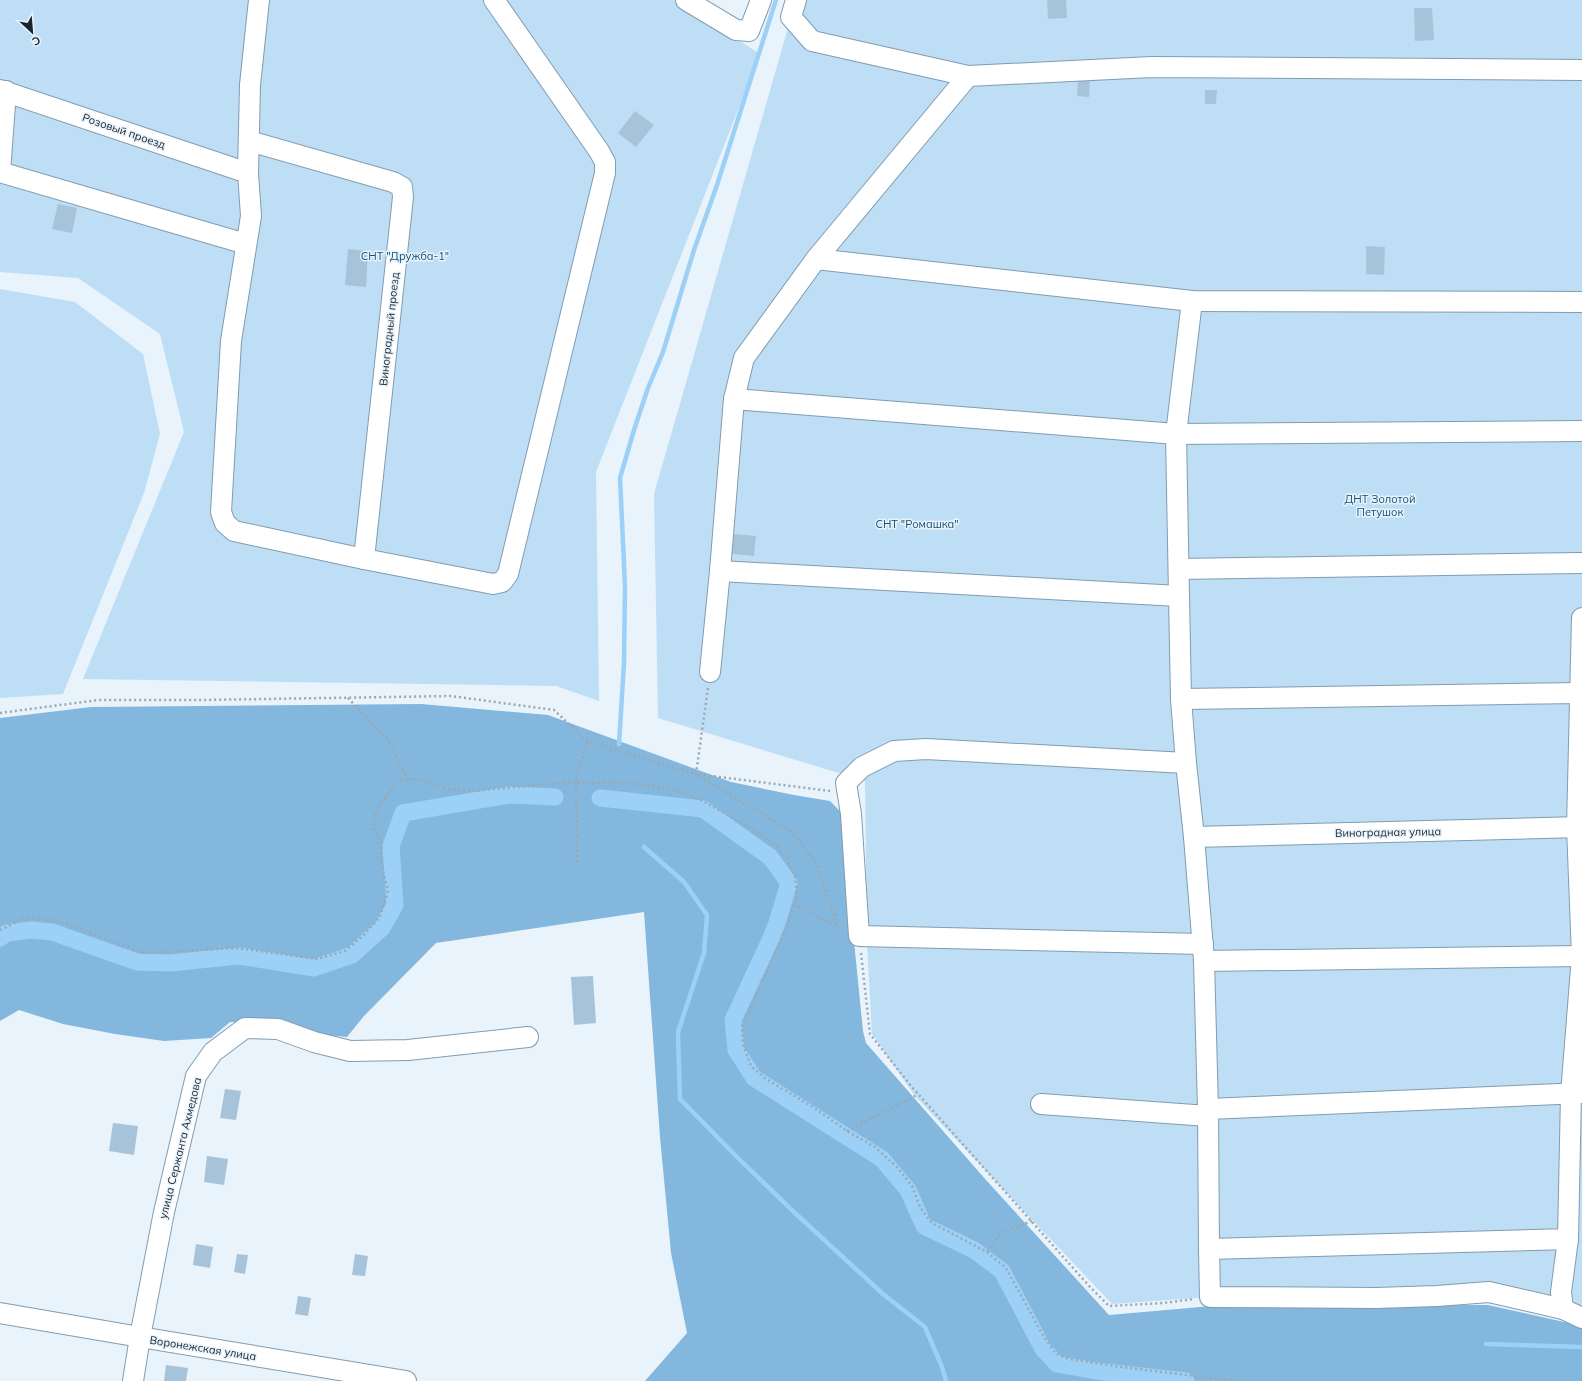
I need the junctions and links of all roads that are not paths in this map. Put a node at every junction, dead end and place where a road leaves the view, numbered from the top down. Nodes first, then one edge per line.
1 (259, 0) edge
2 (494, 0) edge
3 (686, 0) edge
4 (761, 0) edge
5 (796, 0) edge
6 (1582, 70) edge
7 (968, 76) junction
8 (3, 90) edge
9 (249, 141) junction
10 (0, 172) edge
11 (248, 173) junction
12 (246, 244) junction
13 (816, 259) junction
14 (1192, 301) junction
15 (1582, 302) edge
16 (734, 399) junction
17 (1582, 431) edge
18 (1176, 434) junction
19 (364, 559) junction
20 (1582, 563) edge
21 (1178, 570) junction
22 (720, 571) junction
23 (1179, 596) junction
24 (1582, 618) edge
25 (710, 672) road end
26 (1581, 693) edge
27 (1180, 699) junction
28 (1186, 763) junction
29 (1579, 827) edge
30 (1194, 837) junction
31 (1204, 953) junction
32 (1582, 956) edge
33 (528, 1037) dead end
34 (1577, 1094) edge
35 (1041, 1104) dead end
36 (1208, 1113) junction
37 (1568, 1239) junction
38 (1210, 1249) junction
39 (1563, 1309) junction
40 (0, 1313) edge
41 (1582, 1318) edge
42 (140, 1337) junction
43 (133, 1381) edge
44 (406, 1381) edge

1 - 9 street
2 - 19 street
3 - 4 street
5 - 7 street
6 - 7 street
7 - 13 street
8 - 10 street
8 - 11 street, Розовый проезд
9 - 11 street
9 - 19 street, Виноградный проезд
10 - 12 street
11 - 12 street
12 - 19 street
13 - 14 street
13 - 16 street
14 - 15 street
14 - 18 street
16 - 18 street
16 - 22 street
17 - 18 street
18 - 21 street
20 - 21 street
21 - 23 street
22 - 23 street
22 - 25 street
23 - 27 street
24 - 26 street
26 - 27 street
26 - 29 street
27 - 28 street
28 - 30 street
28 - 31 street
29 - 30 street, Виноградная улица
29 - 32 street
30 - 31 street
31 - 32 street
31 - 36 street
32 - 34 street
33 - 42 street, улица Сержанта Ахмедова
34 - 36 street
34 - 37 street
35 - 36 street
36 - 38 street
37 - 38 street
37 - 39 street
38 - 39 street
39 - 41 street
40 - 42 street, Воронежская улица
42 - 43 street, улица Сержанта Ахмедова
42 - 44 street, Воронежская улица

